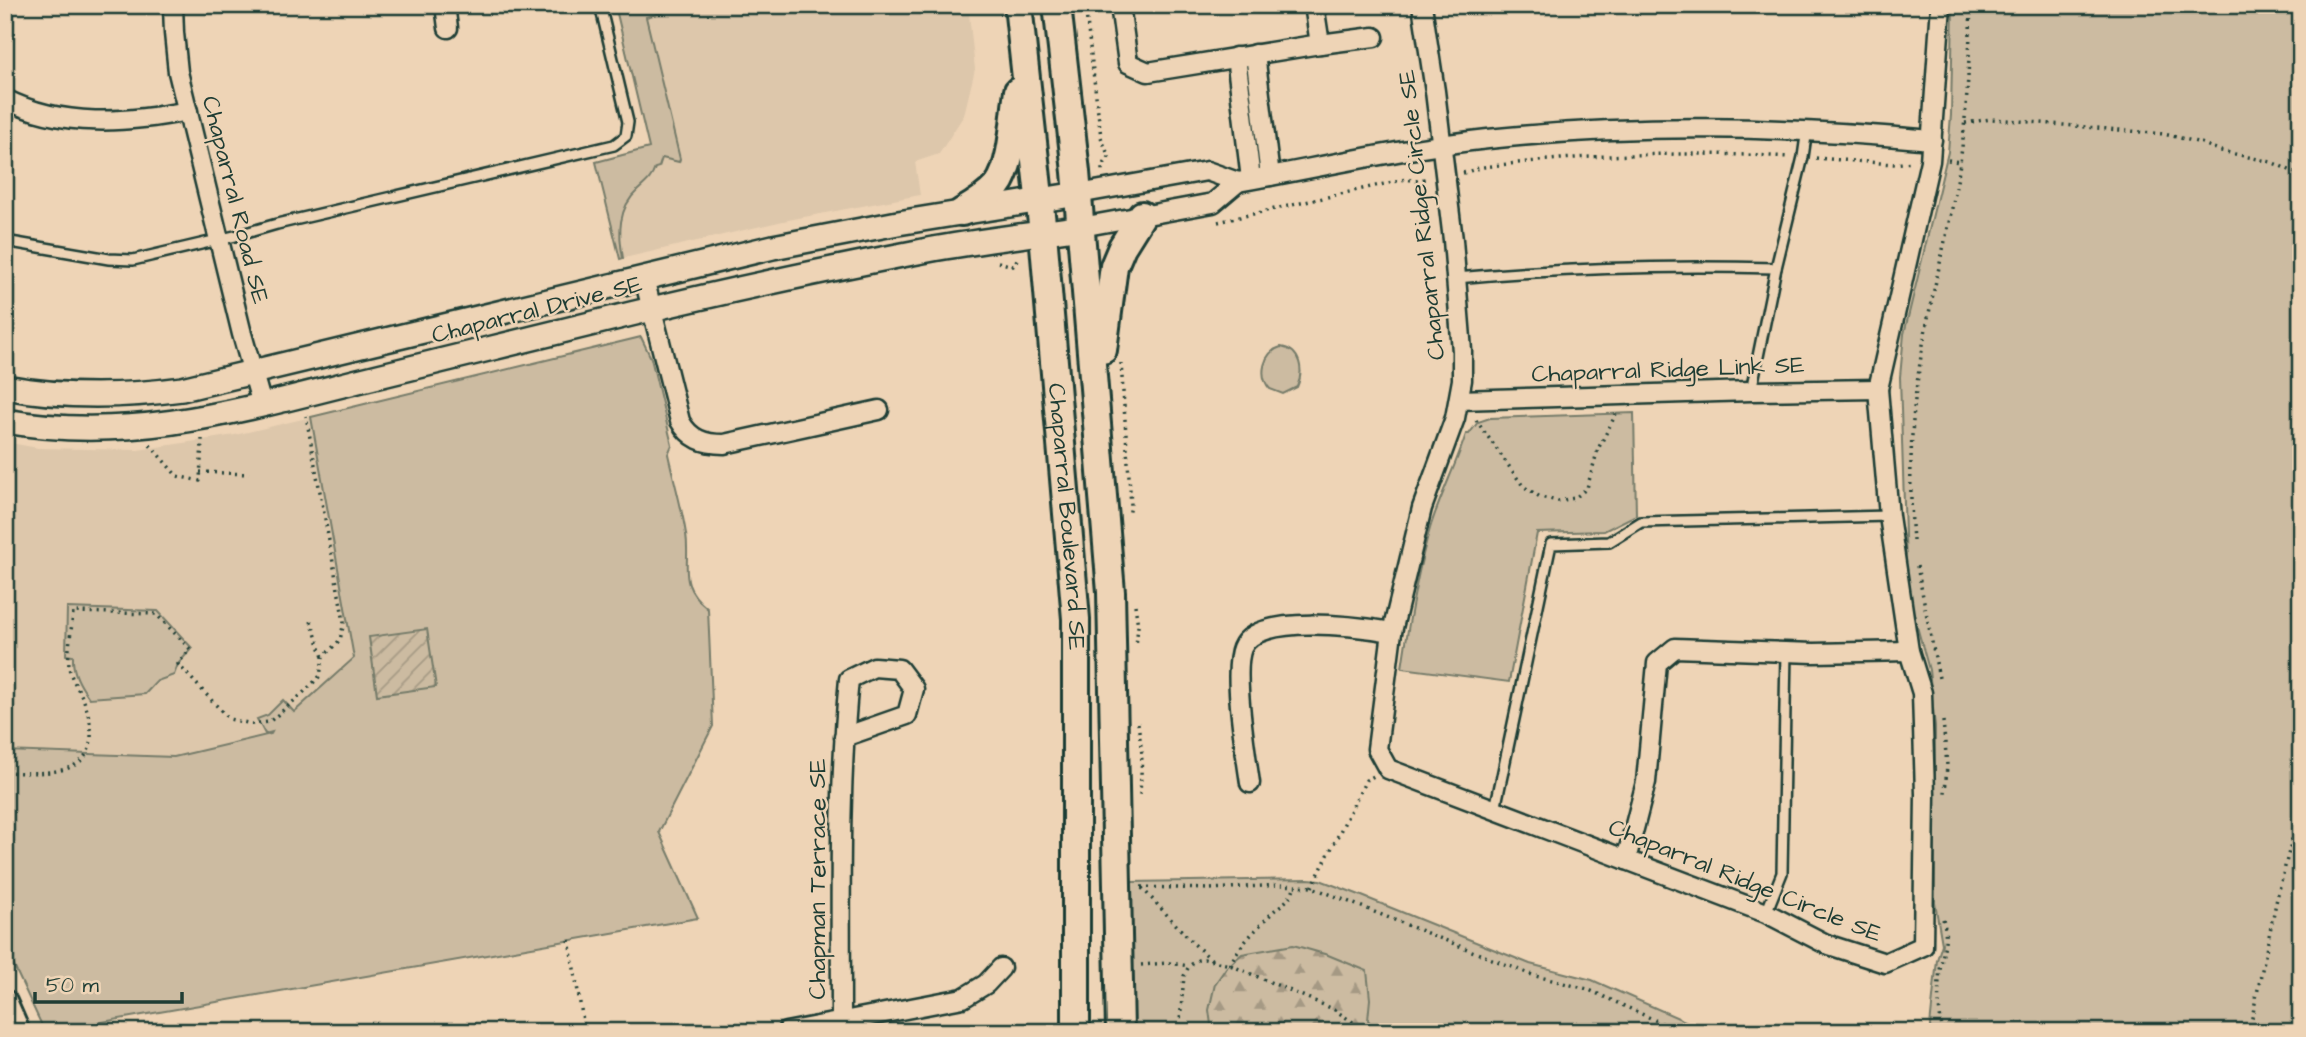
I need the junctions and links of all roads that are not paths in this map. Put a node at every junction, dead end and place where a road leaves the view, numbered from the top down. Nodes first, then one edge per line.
1 (173, 5) edge
2 (445, 5) edge
3 (600, 5) edge
4 (1018, 5) edge
5 (1057, 5) edge
6 (1120, 5) edge
7 (1314, 5) edge
8 (1941, 5) edge
9 (1426, 6) edge
10 (448, 28) dead end
11 (1374, 37) dead end
12 (1320, 44) junction
13 (1024, 54) junction
14 (1255, 54) junction
15 (1236, 57) junction
16 (5, 99) edge
17 (188, 111) junction
18 (1807, 130) junction
19 (1932, 140) junction
20 (1441, 145) junction
21 (1270, 176) junction
22 (1244, 181) junction
23 (1078, 194) junction
24 (1040, 201) junction
25 (962, 212) junction
26 (1142, 215) junction
27 (1081, 227) junction
28 (1043, 233) junction
29 (219, 240) junction
30 (5, 241) edge
31 (1776, 268) junction
32 (644, 278) junction
33 (1456, 278) junction
34 (652, 309) junction
35 (253, 373) junction
36 (5, 387) edge
37 (1878, 390) junction
38 (1751, 391) junction
39 (1459, 400) junction
40 (1096, 404) junction
41 (262, 405) junction
42 (879, 410) dead end
43 (5, 421) edge
44 (1889, 516) junction
45 (1392, 632) junction
46 (1909, 650) junction
47 (1786, 651) junction
48 (844, 737) junction
49 (1250, 783) dead end
50 (1495, 809) junction
51 (1626, 860) junction
52 (1766, 913) junction
53 (1001, 968) dead end
54 (5, 1002) edge
55 (841, 1022) junction
56 (18, 1032) edge
57 (786, 1032) edge
58 (1076, 1032) edge
59 (1120, 1032) edge

1 - 17 street, Chaparral Road SE
2 - 10 street
3 - 29 lane
4 - 13 main road, Chaparral Boulevard SE
5 - 23 main road, Chaparral Boulevard SE
6 - 15 street
7 - 12 street
8 - 19 street, Chaparral Ridge Circle SE
9 - 20 street, Chaparral Ridge Circle SE
11 - 12 street
12 - 14 street
13 - 24 main road, Chaparral Boulevard SE
13 - 25 main road
14 - 15 street
14 - 21 street
15 - 22 street
16 - 17 street
17 - 29 street, Chaparral Road SE
18 - 19 street
18 - 20 street
18 - 31 lane
19 - 37 street, Chaparral Ridge Circle SE
20 - 21 street
20 - 33 street, Chaparral Ridge Circle SE
21 - 22 street
22 - 23 street
22 - 26 street
23 - 24 street, Chaparral Drive SE
23 - 27 main road, Chaparral Boulevard SE
24 - 25 street, Chaparral Drive SE
24 - 28 main road, Chaparral Boulevard SE
25 - 32 street, Chaparral Drive SE
26 - 27 street
26 - 40 main road
27 - 28 street, Chaparral Drive SE
27 - 40 main road, Chaparral Boulevard SE
28 - 34 street, Chaparral Drive SE
28 - 58 main road, Chaparral Boulevard SE
29 - 30 lane
29 - 35 street, Chaparral Road SE
31 - 33 lane
31 - 38 lane
32 - 34 street
32 - 35 street, Chaparral Drive SE
33 - 39 street, Chaparral Ridge Circle SE
34 - 41 street, Chaparral Drive SE
34 - 42 street
35 - 36 street, Chaparral Drive SE
35 - 41 street, Chaparral Road SE
37 - 38 street, Chaparral Ridge Link SE
37 - 44 street, Chaparral Ridge Circle SE
38 - 39 street, Chaparral Ridge Link SE
39 - 45 street, Chaparral Ridge Circle SE
40 - 59 main road, Chaparral Boulevard SE
41 - 43 street, Chaparral Drive SE
44 - 46 street, Chaparral Ridge Circle SE
44 - 50 lane
45 - 49 street
45 - 50 street, Chaparral Ridge Circle SE
46 - 47 street
46 - 52 street, Chaparral Ridge Circle SE
47 - 51 street
47 - 52 lane
48 - 48 street, Chapman Terrace SE
48 - 55 street, Chapman Terrace SE
50 - 51 street, Chaparral Ridge Circle SE
51 - 52 street, Chaparral Ridge Circle SE
53 - 55 street
54 - 56 street
55 - 57 street

